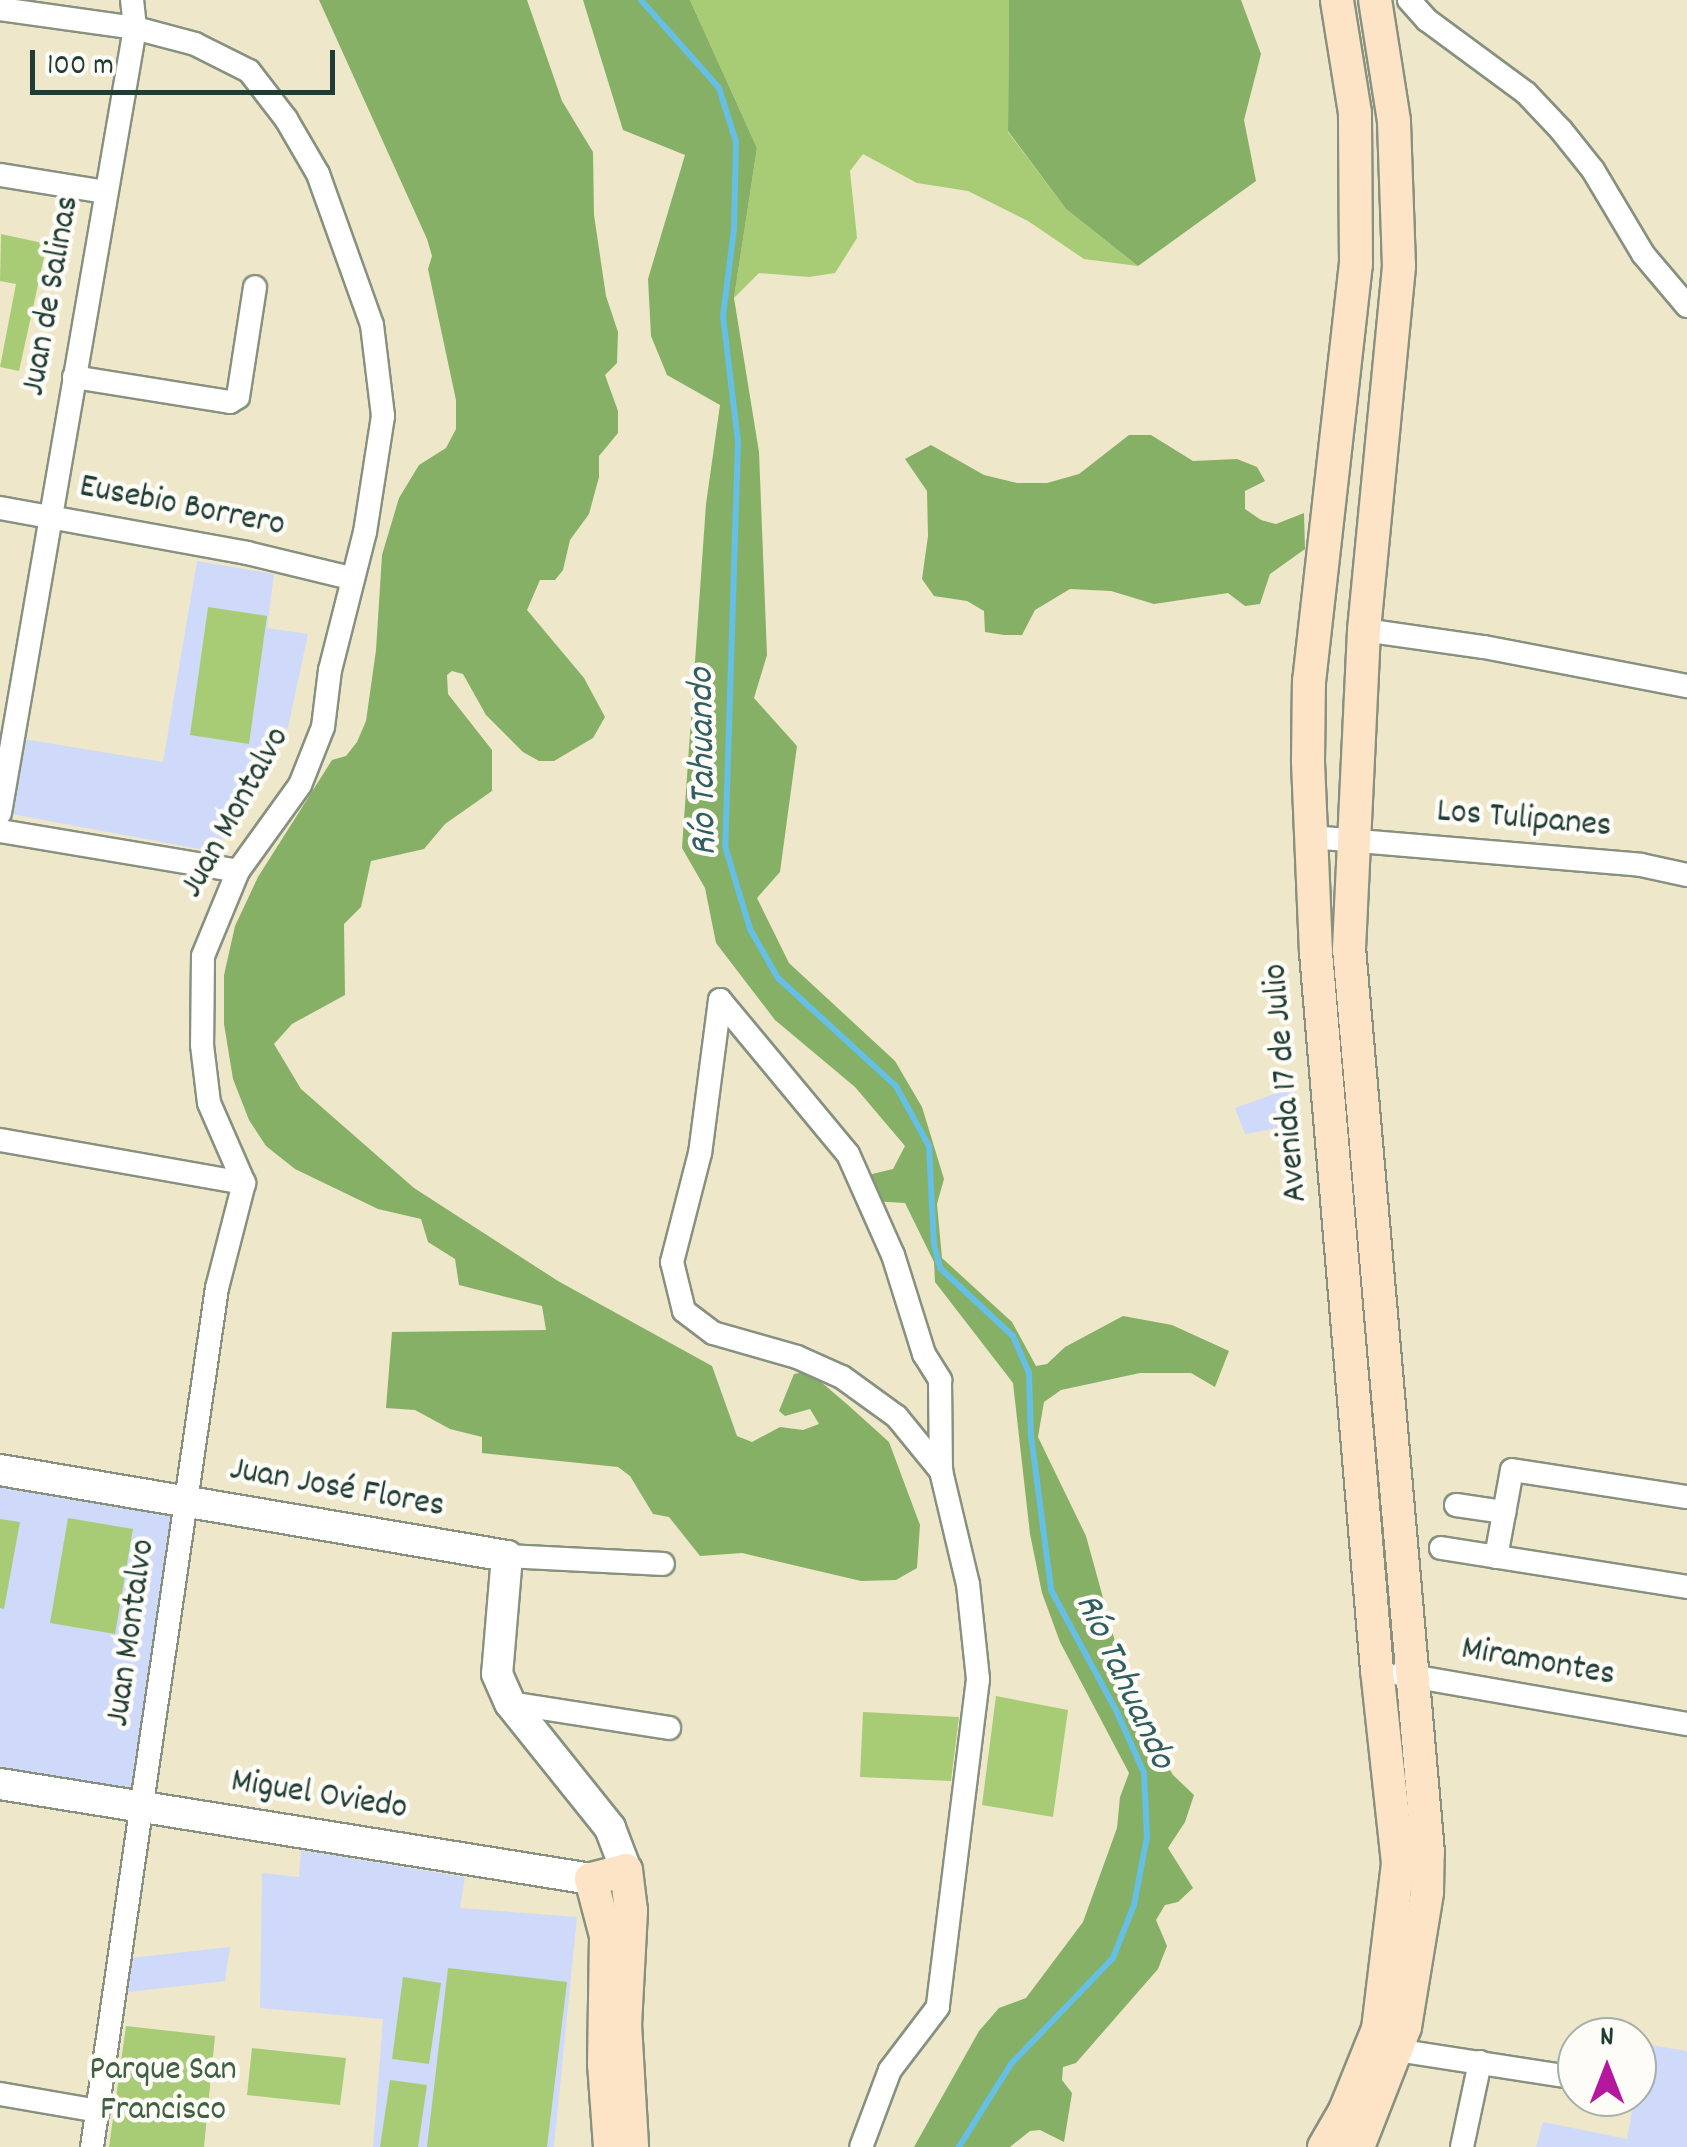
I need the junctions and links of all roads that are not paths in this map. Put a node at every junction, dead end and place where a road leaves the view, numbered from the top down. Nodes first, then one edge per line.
1 (132, 0) edge
2 (1338, 0) edge
3 (1374, 0) edge
4 (1409, 0) edge
5 (0, 9) edge
6 (135, 28) junction
7 (0, 175) edge
8 (105, 192) junction
9 (255, 287) dead end
10 (1687, 306) edge
11 (74, 376) junction
12 (0, 508) edge
13 (50, 518) junction
14 (350, 578) junction
15 (1364, 630) junction
16 (1687, 686) edge
17 (0, 813) edge
18 (0, 831) edge
19 (1310, 837) junction
20 (1354, 842) junction
21 (238, 870) junction
22 (1687, 875) edge
23 (0, 1140) edge
24 (244, 1183) junction
25 (0, 1470) edge
26 (941, 1470) junction
27 (1687, 1497) edge
28 (186, 1502) junction
29 (1456, 1504) dead end
30 (1504, 1512) junction
31 (1441, 1548) dead end
32 (507, 1556) junction
33 (1496, 1557) junction
34 (663, 1564) dead end
35 (1687, 1588) edge
36 (1393, 1673) junction
37 (510, 1703) junction
38 (1687, 1724) edge
39 (669, 1728) dead end
40 (0, 1784) edge
41 (142, 1808) junction
42 (626, 1870) junction
43 (591, 1879) junction
44 (1396, 2050) junction
45 (1480, 2062) junction
46 (1557, 2075) edge
47 (0, 2094) edge
48 (98, 2110) junction
49 (92, 2147) edge
50 (610, 2147) edge
51 (632, 2147) edge
52 (860, 2147) edge
53 (1324, 2147) edge
54 (1358, 2147) edge
55 (1462, 2147) edge

1 - 6 street, Juan de Salinas
2 - 19 main road, Avenida 17 de Julio
3 - 15 main road, Avenida 17 de Julio
4 - 10 street
5 - 6 street, Juan Montalvo
6 - 8 street, Juan de Salinas
6 - 14 street, Juan Montalvo
7 - 8 street
8 - 11 street, Juan de Salinas
9 - 11 street
11 - 13 street, Juan de Salinas
12 - 13 street, Eusebio Borrero
13 - 14 street, Eusebio Borrero
13 - 17 street, Juan de Salinas
14 - 21 street, Juan Montalvo
15 - 16 street
15 - 20 main road, Avenida 17 de Julio
18 - 21 street
19 - 20 street, Los Tulipanes
19 - 36 main road, Avenida 17 de Julio
20 - 22 street, Los Tulipanes
20 - 36 main road, Avenida 17 de Julio
21 - 24 street, Juan Montalvo
23 - 24 street
24 - 28 street, Juan Montalvo
25 - 28 street, Juan José Flores
26 - 26 street
26 - 52 street
27 - 30 street
28 - 32 street, Juan José Flores
28 - 41 street, Juan Montalvo
29 - 30 street
30 - 33 street
31 - 33 street
32 - 34 street, Juan José Flores
32 - 37 street
33 - 35 street
36 - 38 street, Miramontes
36 - 44 main road, Avenida 17 de Julio
36 - 53 main road, Avenida 17 de Julio
37 - 39 street
37 - 42 street
40 - 41 street, Miguel Oviedo
41 - 43 street, Miguel Oviedo
41 - 48 street, Juan Montalvo
42 - 43 main road, Miguel Oviedo
42 - 51 main road
43 - 50 main road
44 - 45 street
44 - 54 main road, Avenida 17 de Julio
45 - 46 street
45 - 55 street
47 - 48 street
48 - 49 street, Juan Montalvo

